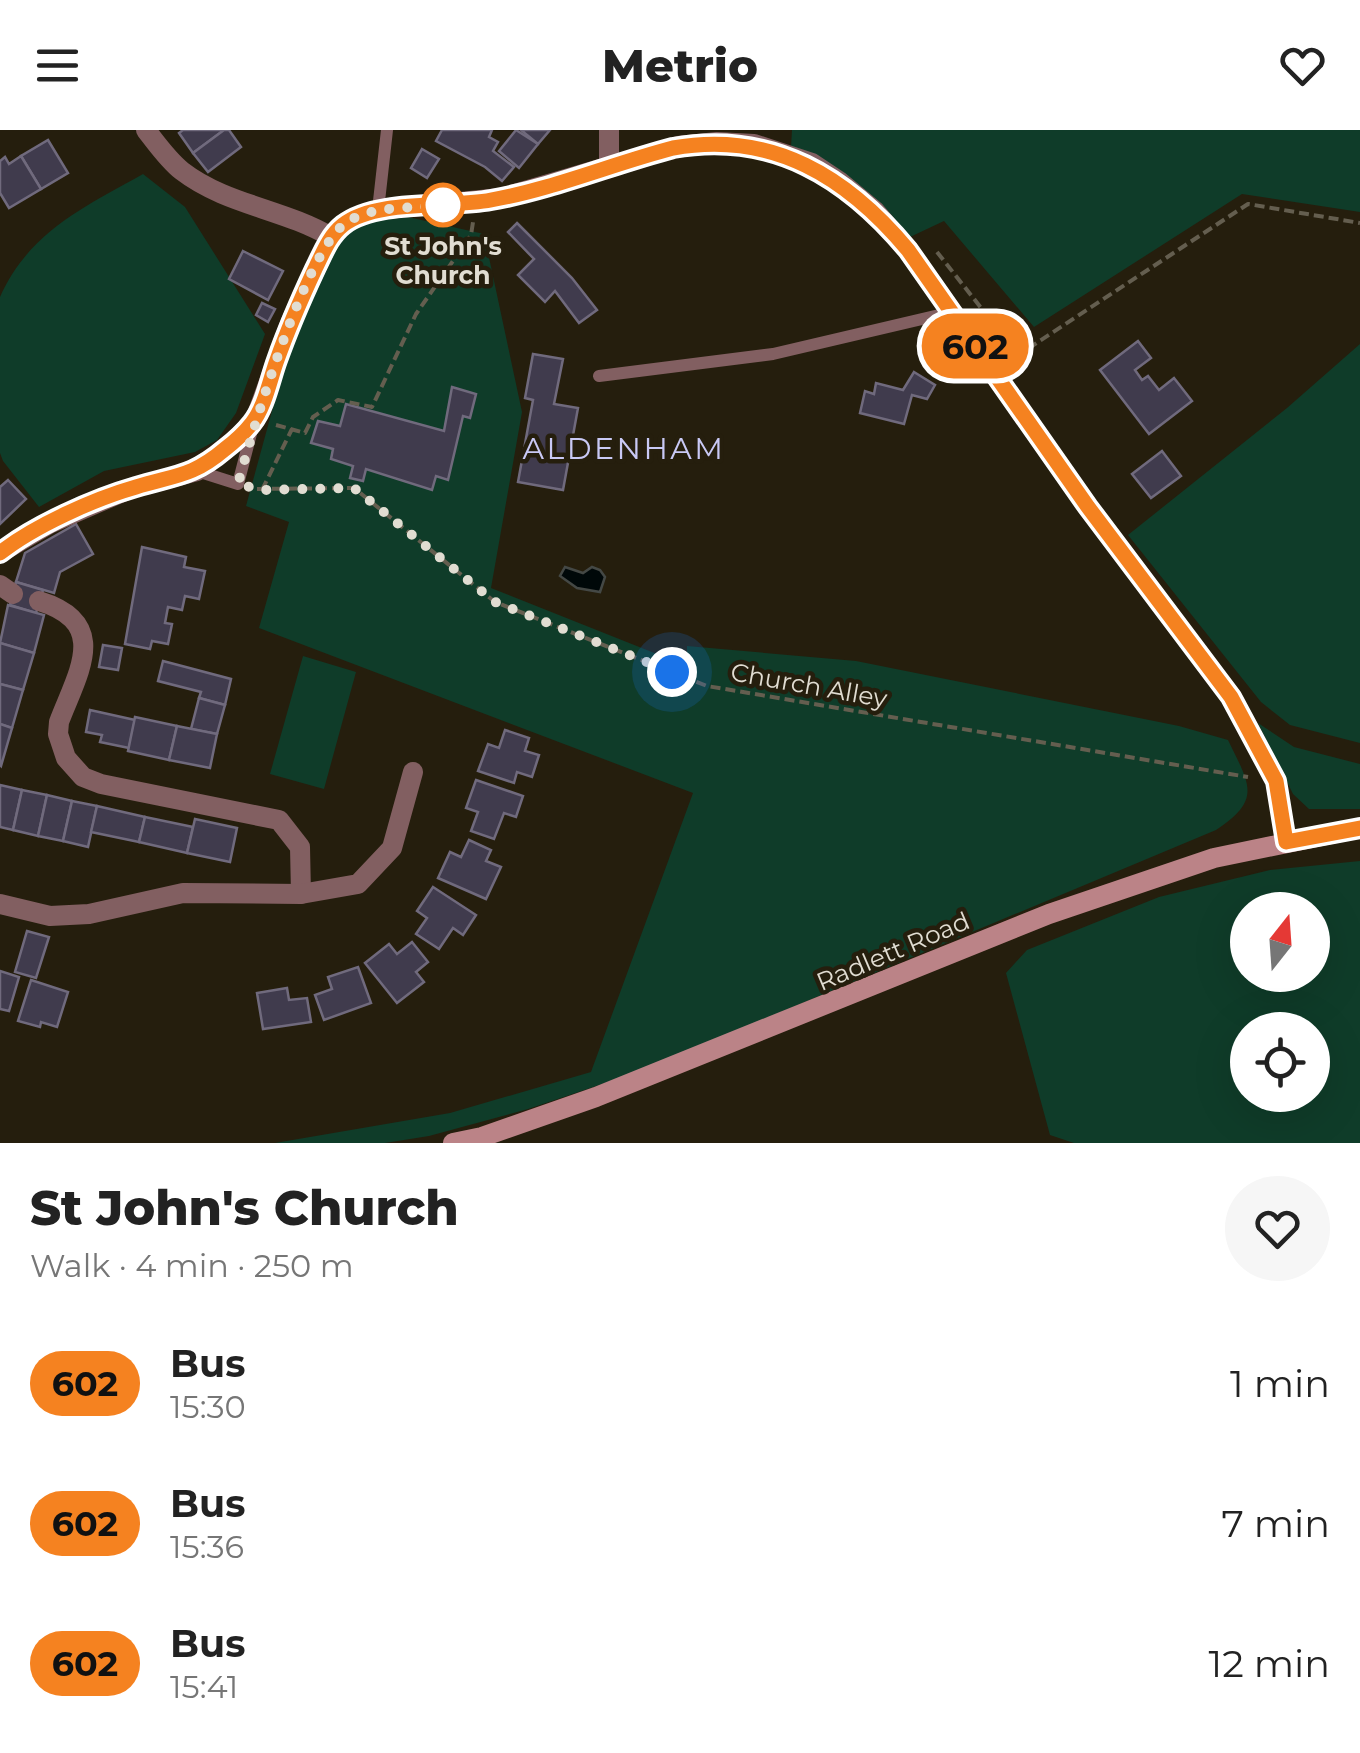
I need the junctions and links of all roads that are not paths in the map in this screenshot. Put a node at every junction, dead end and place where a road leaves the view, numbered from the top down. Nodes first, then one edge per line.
1 (146, 130) edge
2 (388, 130) edge
3 (609, 130) edge
4 (609, 168) junction
5 (378, 210) junction
6 (331, 237) junction
7 (952, 312) junction
8 (599, 376) dead end
9 (255, 420) junction
10 (196, 471) junction
11 (0, 553) edge
12 (39, 602) dead end
13 (413, 772) dead end
14 (1360, 828) edge
15 (1286, 842) junction
16 (302, 894) junction
17 (0, 904) edge
18 (453, 1143) edge

1 - 6 street
2 - 5 lane
3 - 4 street
4 - 5 street
4 - 7 street
5 - 6 street
6 - 9 street
7 - 8 lane
7 - 15 street
9 - 10 street
9 - 10 lane
10 - 11 street
12 - 16 street
13 - 16 street
14 - 15 main road, Radlett Road
15 - 18 main road, Radlett Road
16 - 17 street

